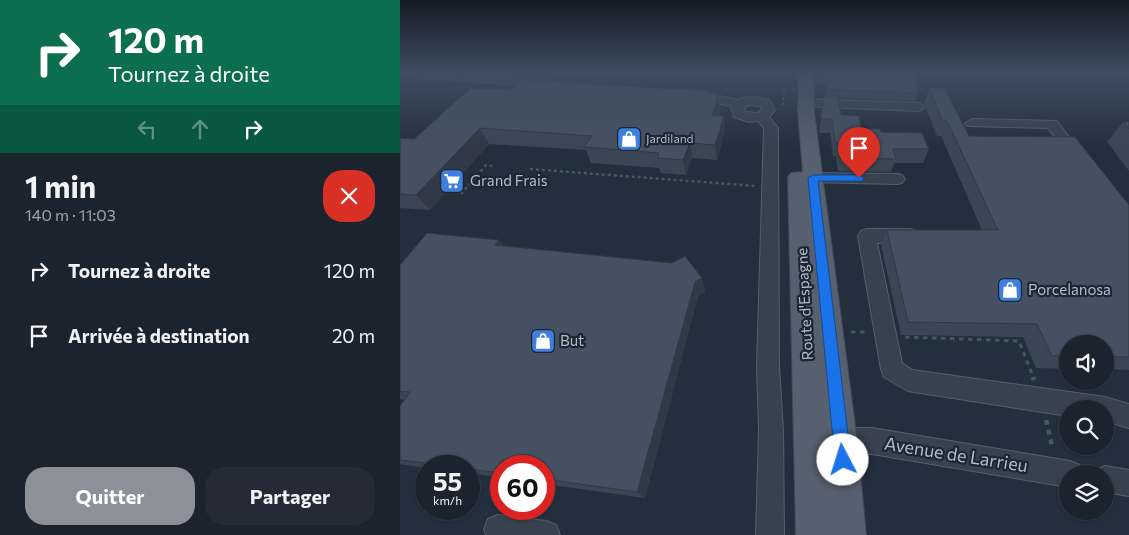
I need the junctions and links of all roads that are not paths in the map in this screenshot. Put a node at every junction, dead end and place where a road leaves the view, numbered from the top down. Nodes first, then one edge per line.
1 (691, 98) edge
2 (800, 98) edge
3 (801, 98) edge
4 (842, 98) edge
5 (740, 104) joint
6 (919, 107) dead end
7 (762, 117) joint
8 (972, 122) dead end
9 (1087, 171) edge
10 (813, 178) junction
11 (898, 179) dead end
12 (930, 236) edge
13 (768, 366) joint
14 (1059, 403) edge
15 (1114, 412) edge
16 (1129, 416) edge
17 (841, 441) junction
18 (1059, 472) edge
19 (1114, 480) edge
20 (1129, 483) edge
21 (498, 529) dead end
22 (546, 535) edge
23 (770, 535) edge
24 (814, 535) edge
25 (848, 535) edge

1 - 5 street
2 - 24 main road, Route d'Espagne
3 - 10 main road, Route d'Espagne
4 - 6 street
5 - 7 street
7 - 13 street
8 - 9 street
10 - 11 street
10 - 17 main road, Route d'Espagne
12 - 14 street
13 - 23 street
15 - 16 street
17 - 18 street, Avenue de Larrieu
17 - 25 main road, Route d'Espagne
19 - 20 street
21 - 22 street

